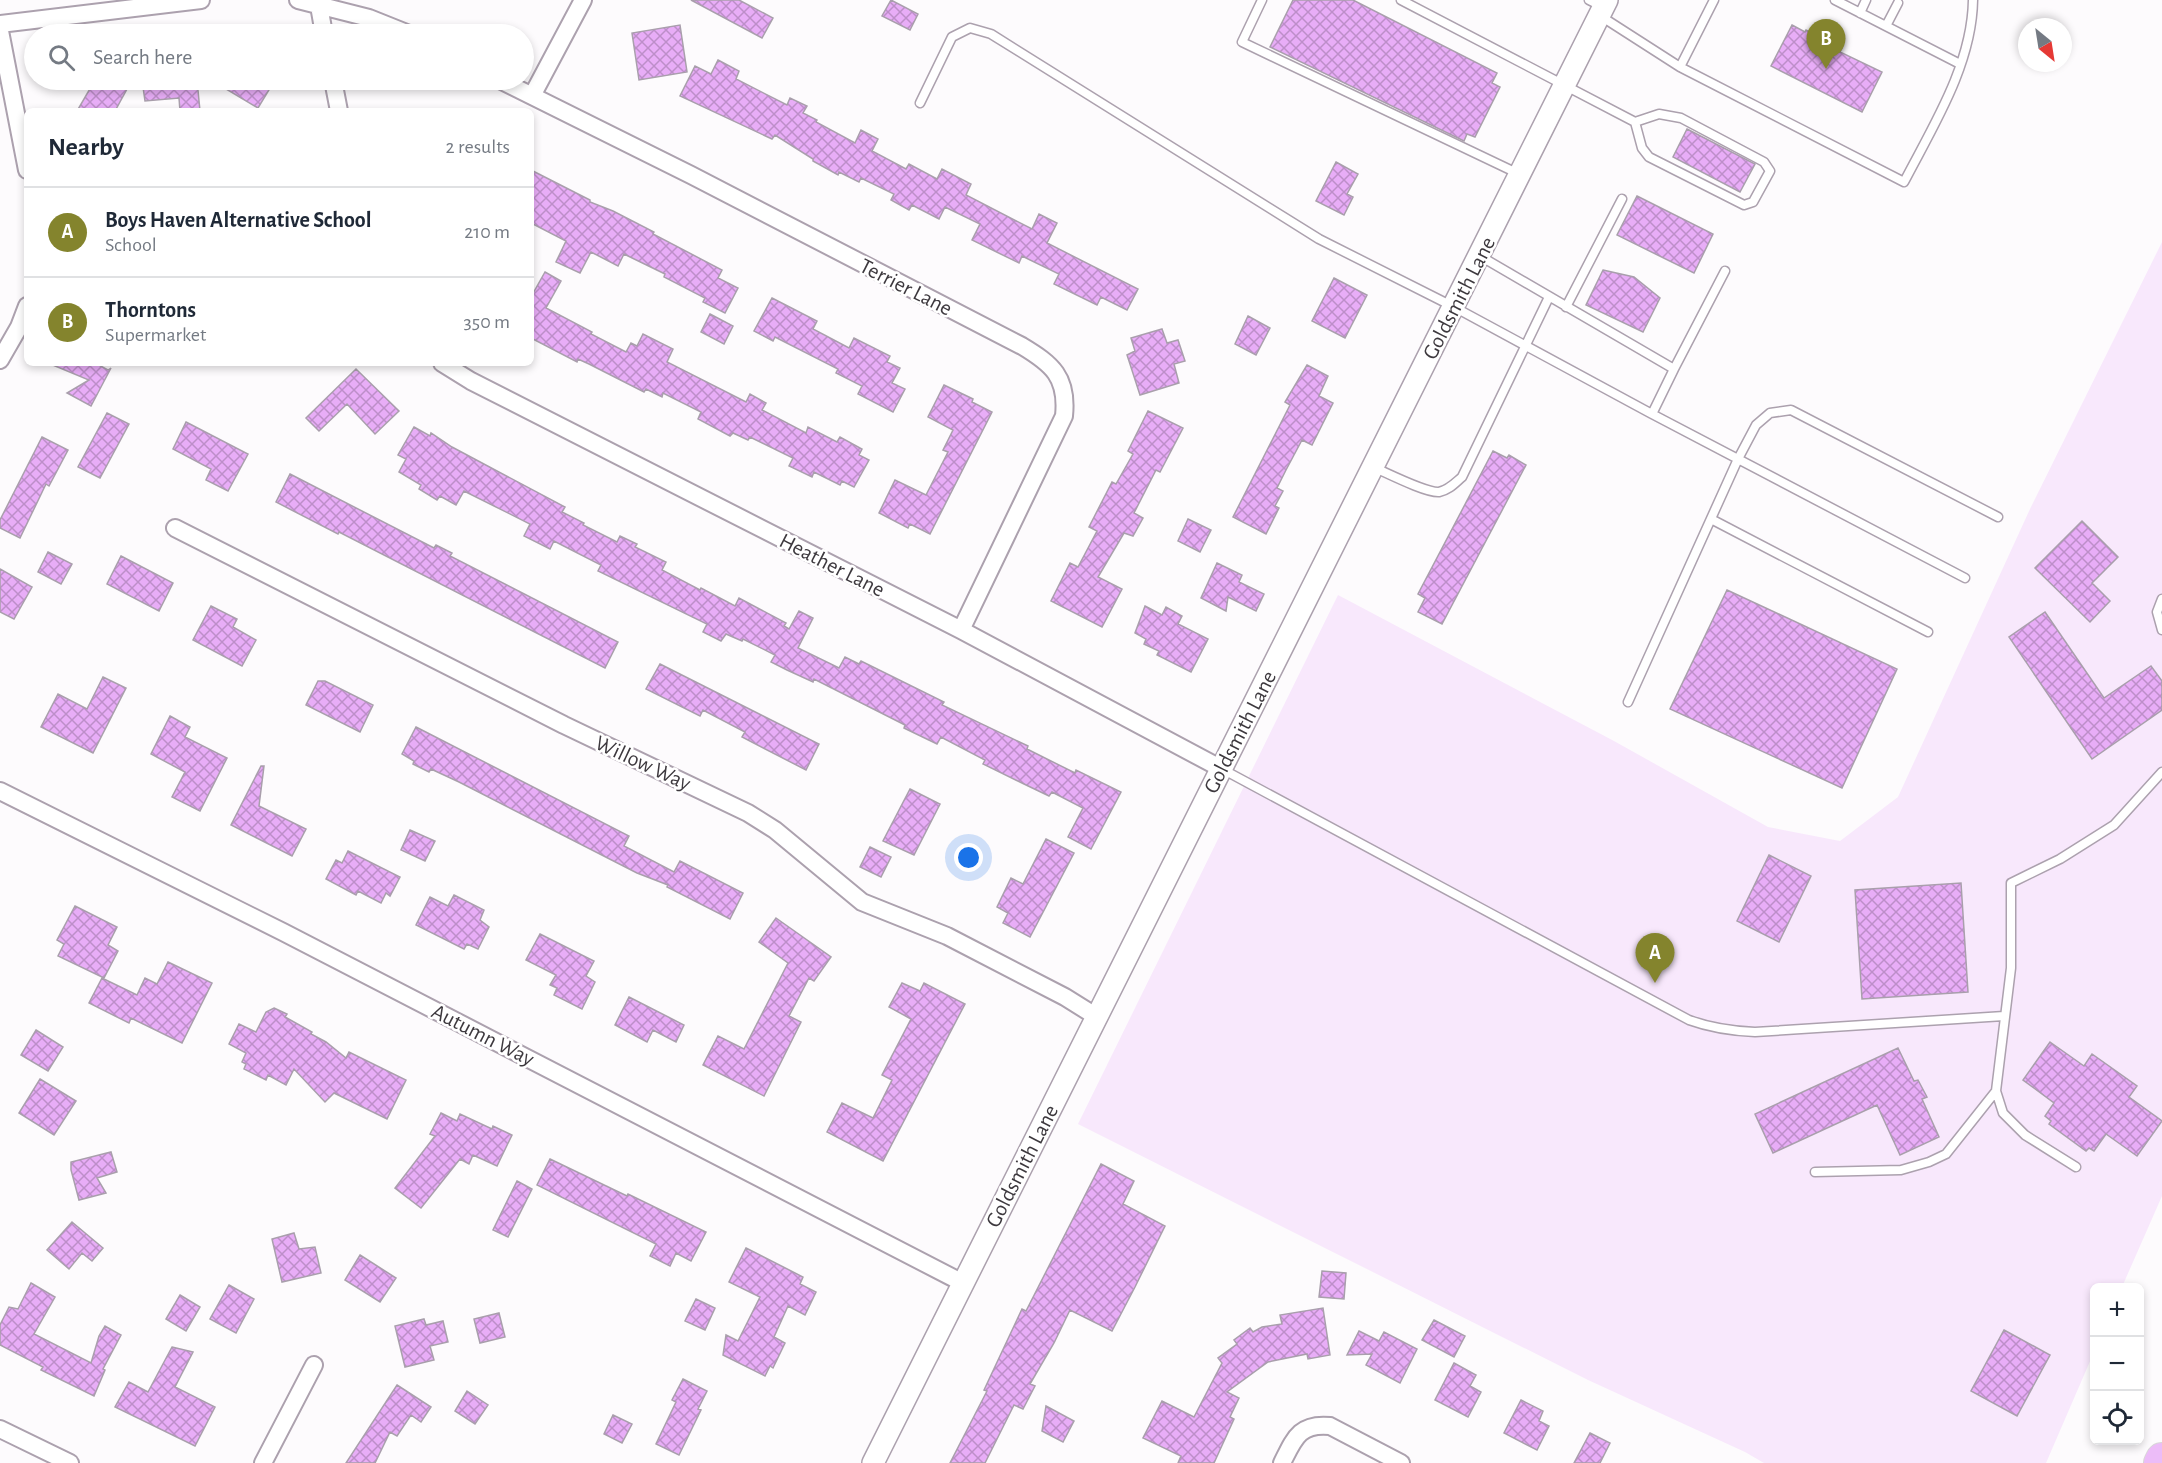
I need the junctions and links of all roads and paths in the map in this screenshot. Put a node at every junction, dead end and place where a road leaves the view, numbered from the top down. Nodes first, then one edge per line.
1 (201, 0) edge
2 (298, 0) edge
3 (583, 0) edge
4 (1262, 0) edge
5 (1401, 0) edge
6 (1714, 0) edge
7 (1835, 0) edge
8 (1866, 0) edge
9 (1973, 0) edge
10 (319, 2) edge
11 (1898, 3) dead end
12 (1599, 6) edge
13 (1860, 13) junction
14 (0, 24) edge
15 (322, 24) edge
16 (384, 24) edge
17 (1886, 26) junction
18 (0, 32) edge
19 (1960, 64) junction
20 (1680, 67) junction
21 (1564, 85) junction
22 (335, 90) edge
23 (524, 90) edge
24 (533, 94) junction
25 (920, 103) dead end
26 (338, 108) edge
27 (1635, 122) junction
28 (24, 155) edge
29 (1520, 175) junction
30 (1622, 198) dead end
31 (1480, 256) junction
32 (1725, 271) dead end
33 (1549, 297) junction
34 (1454, 307) junction
35 (1566, 307) junction
36 (24, 314) edge
37 (1524, 345) junction
38 (0, 360) edge
39 (447, 366) edge
40 (1674, 369) junction
41 (1652, 414) junction
42 (1738, 459) junction
43 (1373, 467) junction
44 (1998, 517) dead end
45 (1711, 519) junction
46 (175, 528) dead end
47 (1965, 578) dead end
48 (2162, 599) edge
49 (961, 630) junction
50 (2162, 630) edge
51 (1928, 632) dead end
52 (1629, 702) dead end
53 (1222, 769) junction
54 (2162, 772) edge
55 (0, 791) edge
56 (2004, 1016) junction
57 (1097, 1017) junction
58 (1996, 1091) junction
59 (2076, 1167) dead end
60 (1815, 1172) dead end
61 (963, 1283) junction
62 (314, 1365) dead end
63 (0, 1429) edge
64 (70, 1463) edge
65 (263, 1463) edge
66 (873, 1463) edge
67 (1282, 1463) edge
68 (1401, 1463) edge

1 - 14 street
2 - 10 street
3 - 24 street
4 - 29 lane
5 - 21 lane
6 - 20 lane
7 - 13 lane
8 - 13 lane
9 - 19 lane
10 - 15 street
10 - 16 street
11 - 17 lane
12 - 20 lane
12 - 21 street, Goldsmith Lane
13 - 17 lane
17 - 19 lane
18 - 28 street
19 - 20 lane
21 - 27 lane
21 - 29 street, Goldsmith Lane
22 - 26 street
23 - 24 street, Terrier Lane
24 - 49 street, Terrier Lane
25 - 34 lane
27 - 27 lane
29 - 31 street, Goldsmith Lane
30 - 35 lane
31 - 33 lane
31 - 34 street, Goldsmith Lane
32 - 40 lane
33 - 35 lane
33 - 37 lane
34 - 37 lane
34 - 43 street, Goldsmith Lane
35 - 40 lane
36 - 38 street
37 - 41 lane
37 - 43 lane
39 - 49 street, Heather Lane
40 - 41 lane
41 - 42 lane
42 - 44 lane
42 - 45 lane
42 - 47 lane
43 - 53 street, Goldsmith Lane
45 - 51 lane
45 - 52 lane
46 - 57 street, Willow Way
48 - 50 lane
49 - 53 street, Heather Lane
53 - 56 lane
53 - 57 street, Goldsmith Lane
54 - 56 lane
55 - 61 street, Autumn Way
56 - 58 lane
57 - 61 street, Goldsmith Lane
58 - 59 lane
58 - 60 lane
61 - 66 street, Goldsmith Lane
62 - 65 street
63 - 64 street
67 - 68 street

